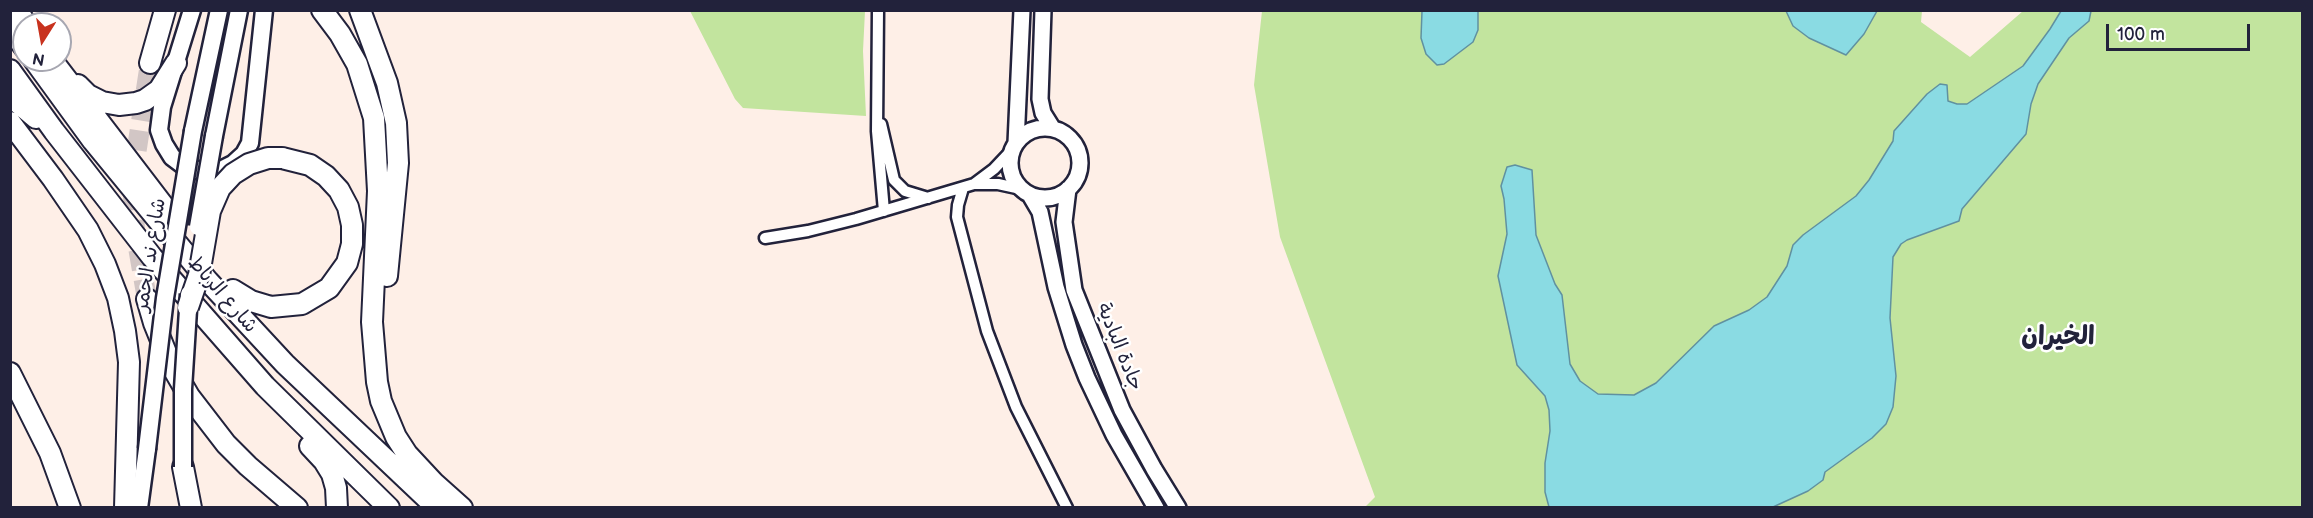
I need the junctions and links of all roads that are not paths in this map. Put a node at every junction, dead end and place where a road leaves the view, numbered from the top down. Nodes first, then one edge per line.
1 (165, 10) edge
2 (192, 10) edge
3 (219, 10) edge
4 (239, 10) edge
5 (264, 10) edge
6 (322, 10) edge
7 (360, 10) edge
8 (878, 10) edge
9 (1022, 10) edge
10 (1044, 10) edge
11 (150, 63) tunnel mouth
12 (176, 63) junction
13 (10, 70) edge
14 (43, 72) edge
15 (61, 72) edge
16 (64, 72) edge
17 (10, 96) edge
18 (876, 112) junction
19 (10, 122) edge
20 (1053, 129) junction
21 (54, 131) junction
22 (1014, 146) junction
23 (968, 186) junction
24 (1068, 189) junction
25 (1026, 192) junction
26 (928, 198) junction
27 (884, 211) junction
28 (765, 238) dead end
29 (233, 290) junction
30 (147, 299) tunnel mouth
31 (188, 307) junction
32 (375, 362) junction
33 (10, 373) edge
34 (265, 386) junction
35 (351, 427) junction
36 (183, 467) junction
37 (70, 507) edge
38 (125, 507) edge
39 (139, 507) edge
40 (181, 507) edge
41 (191, 507) edge
42 (297, 507) edge
43 (337, 507) edge
44 (389, 507) edge
45 (437, 507) edge
46 (462, 507) edge
47 (1067, 507) edge
48 (1156, 507) edge
49 (1178, 507) edge

1 - 11 highway
2 - 12 main road
3 - 39 main road, شارع ند الحمر, bridge
4 - 31 main road, bridge
5 - 12 main road
6 - 32 highway
7 - 32 highway
8 - 18 street
9 - 22 street
10 - 20 street
12 - 16 highway
13 - 21 highway, شارع الرباط
14 - 35 highway, شارع الرباط
15 - 29 highway
17 - 21 highway
18 - 26 street
18 - 27 street
19 - 38 highway
20 - 22 street
20 - 24 street
21 - 34 highway, شارع الرباط
22 - 23 street
22 - 25 street
23 - 25 street
23 - 26 street
23 - 47 street
24 - 25 street
24 - 49 street, جادة البادية
25 - 48 street, جادة البادية
26 - 27 street
27 - 28 street
29 - 31 highway, bridge
29 - 35 highway
30 - 42 highway
31 - 36 main road, bridge
32 - 46 highway
33 - 37 highway
34 - 43 highway
34 - 44 highway, شارع الرباط
35 - 45 highway, شارع الرباط
36 - 40 main road
36 - 41 highway

